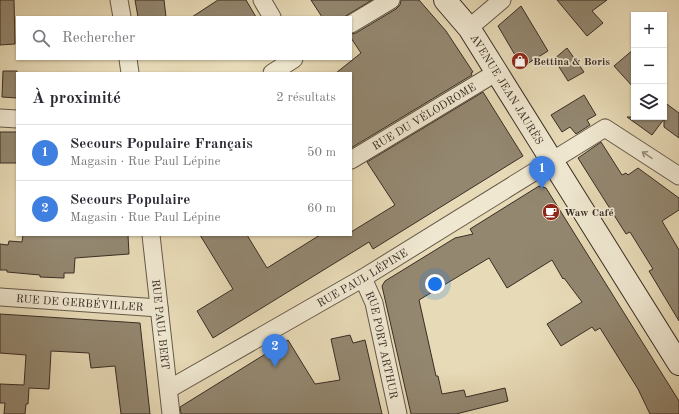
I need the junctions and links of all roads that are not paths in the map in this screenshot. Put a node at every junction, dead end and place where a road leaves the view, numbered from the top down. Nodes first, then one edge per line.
1 (119, 0) edge
2 (262, 0) edge
3 (391, 0) edge
4 (445, 0) edge
5 (502, 0) edge
6 (122, 16) edge
7 (271, 16) edge
8 (352, 23) edge
9 (469, 28) junction
10 (128, 60) edge
11 (292, 60) edge
12 (130, 72) edge
13 (274, 72) edge
14 (497, 72) junction
15 (0, 118) edge
16 (16, 119) edge
17 (352, 159) edge
18 (552, 160) junction
19 (679, 176) edge
20 (151, 236) edge
21 (363, 278) junction
22 (0, 297) edge
23 (159, 308) junction
24 (679, 364) edge
25 (169, 389) junction
26 (172, 414) edge
27 (398, 414) edge

1 - 6 street
2 - 7 street
3 - 8 street
4 - 9 main road, AVENUE JEAN JAURÈS
5 - 9 street
9 - 14 main road, AVENUE JEAN JAURÈS
10 - 12 street
11 - 13 street
14 - 17 street, RUE DU VÉLODROME
14 - 18 main road, AVENUE JEAN JAURÈS
15 - 16 street
19 -> 18 street, RUE PAUL LÉPINE
18 - 21 street, RUE PAUL LÉPINE
18 - 24 main road, AVENUE JEAN JAURÈS
20 - 23 street, RUE PAUL BERT
21 - 25 street, RUE PAUL LÉPINE
21 - 27 street, RUE PORT ARTHUR
22 - 23 street, RUE DE GERBÉVILLER
23 - 25 street, RUE PAUL BERT
25 - 26 street, RUE PAUL BERT

